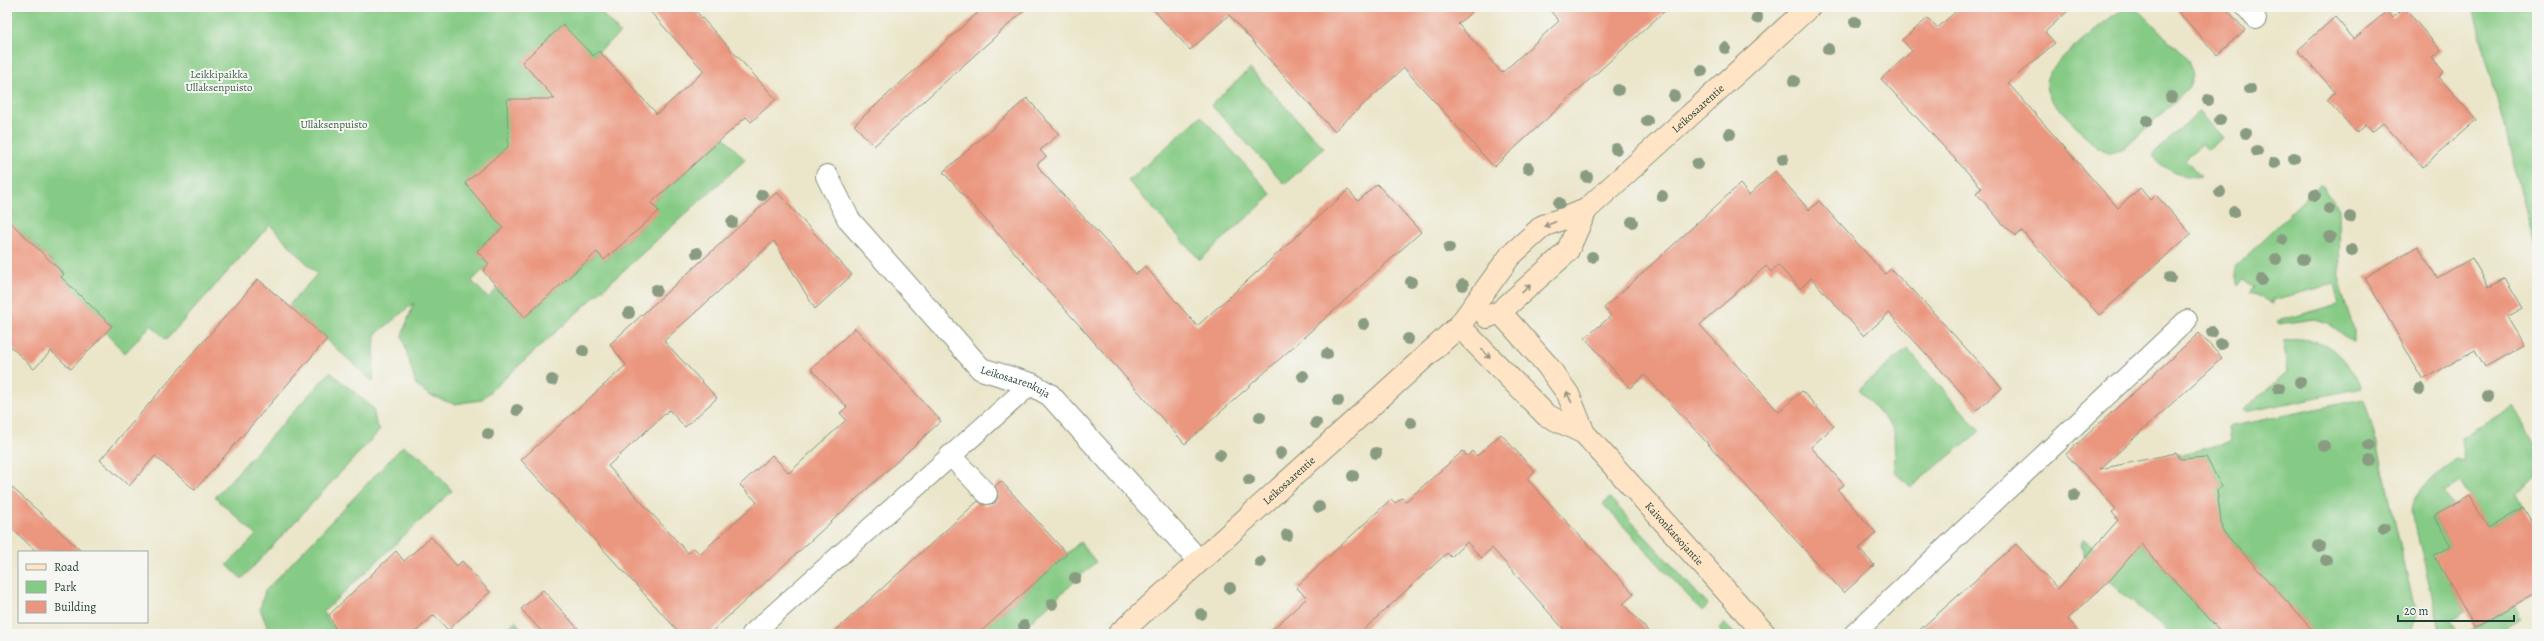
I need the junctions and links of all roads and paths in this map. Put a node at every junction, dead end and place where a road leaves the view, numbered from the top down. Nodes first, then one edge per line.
1 (1809, 7) edge
2 (827, 176) dead end
3 (1586, 210) junction
4 (1500, 312) junction
5 (2187, 320) dead end
6 (1459, 326) junction
7 (1031, 384) junction
8 (1584, 434) junction
9 (950, 455) junction
10 (987, 494) dead end
11 (1200, 561) junction
12 (752, 634) edge
13 (1119, 634) edge
14 (1765, 634) edge
15 (1854, 634) edge

1 - 3 street, Leikosaarentie
2 - 7 street, Leikosaarenkuja
4 -> 3 street, Leikosaarentie
3 -> 6 street, Leikosaarentie
4 - 6 street, Leikosaarentie
8 -> 4 street, Kaivonkatsojantie
5 - 15 lane
6 -> 8 street, Kaivonkatsojantie
6 - 11 street, Leikosaarentie
7 - 9 lane
7 - 11 street, Leikosaarenkuja
8 - 14 street, Kaivonkatsojantie
9 - 10 lane
9 - 12 lane
11 - 13 street, Leikosaarentie

